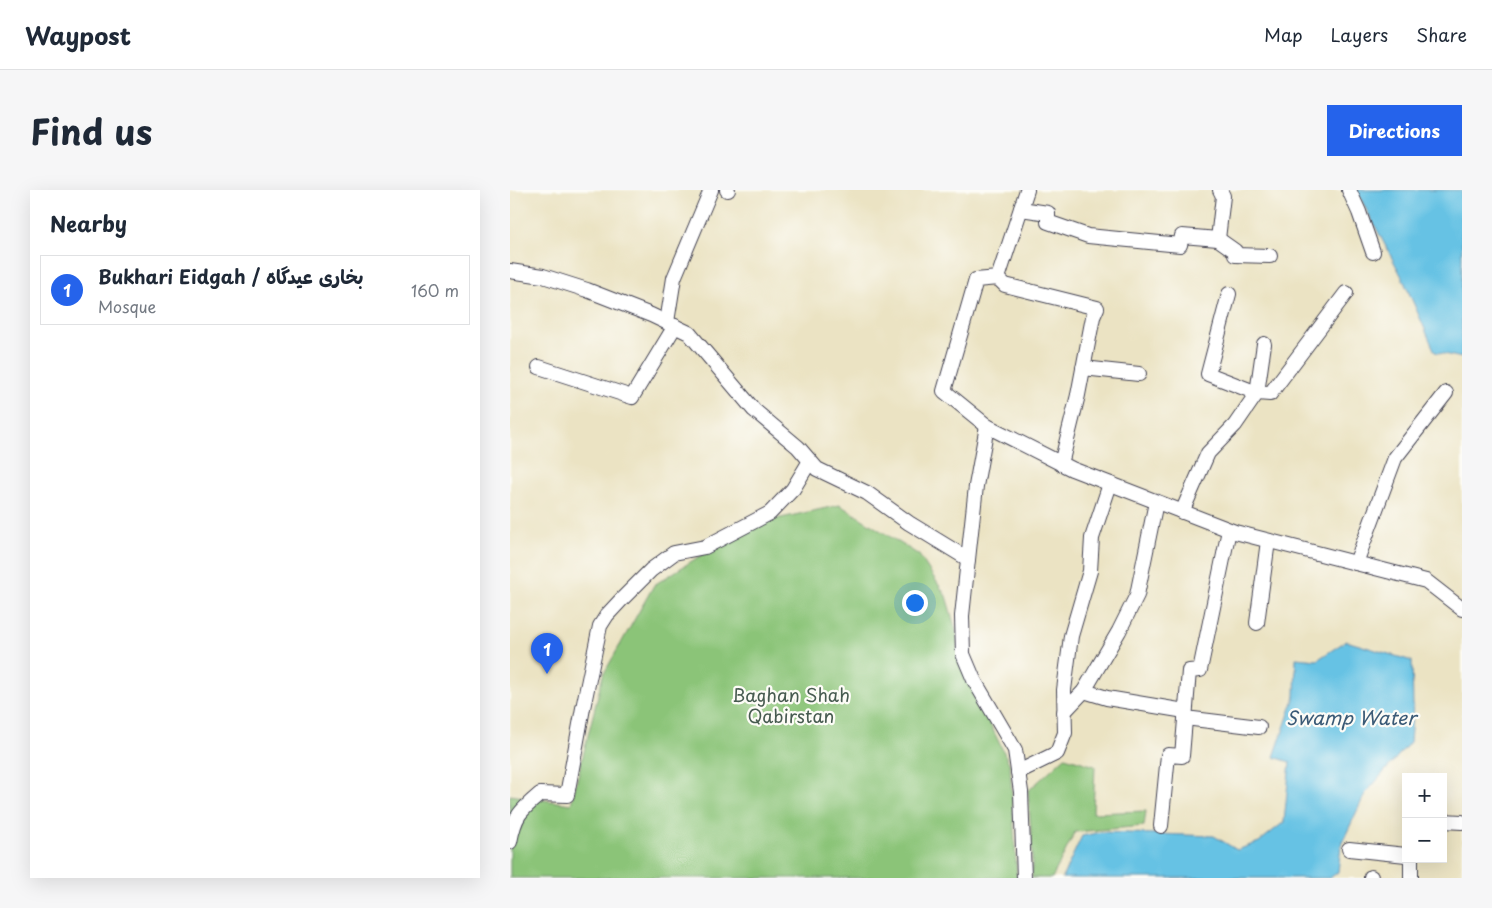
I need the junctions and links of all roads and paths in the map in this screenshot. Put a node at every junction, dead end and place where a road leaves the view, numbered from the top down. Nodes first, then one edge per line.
1 (710, 190) edge
2 (1027, 190) edge
3 (1220, 190) edge
4 (1349, 190) edge
5 (1021, 209) junction
6 (1218, 239) junction
7 (1373, 252) dead end
8 (1270, 256) dead end
9 (510, 271) edge
10 (998, 278) junction
11 (1346, 293) dead end
12 (1229, 294) dead end
13 (671, 324) junction
14 (1264, 344) dead end
15 (539, 367) dead end
16 (1083, 368) junction
17 (1139, 374) dead end
18 (1446, 393) dead end
19 (1257, 394) junction
20 (988, 426) junction
21 (810, 461) junction
22 (1061, 464) junction
23 (1110, 484) junction
24 (1156, 502) junction
25 (1182, 512) junction
26 (1229, 530) junction
27 (1268, 541) junction
28 (968, 559) junction
29 (1356, 563) junction
30 (1462, 609) edge
31 (1257, 623) dead end
32 (1084, 691) junction
33 (1064, 712) junction
34 (1185, 715) junction
35 (1259, 727) dead end
36 (1018, 772) junction
37 (1447, 821) edge
38 (1462, 822) edge
39 (1161, 826) dead end
40 (510, 842) edge
41 (1349, 849) dead end
42 (1402, 855) edge
43 (1411, 863) edge
44 (1024, 878) edge
45 (1411, 878) edge

1 - 13 street
2 - 5 street
3 - 6 street
4 - 7 street
5 - 6 street
5 - 10 street
6 - 8 street
9 - 13 street
10 - 16 street
10 - 20 street
11 - 19 street
12 - 19 street
13 - 15 street
13 - 21 street
14 - 19 street
16 - 17 street
16 - 22 street
18 - 29 street
19 - 25 street
20 - 22 street
20 - 28 street
21 - 28 street
21 - 40 street
22 - 23 street
23 - 24 street
23 - 33 street
24 - 25 street
24 - 32 street
25 - 26 street
26 - 27 street
26 - 34 street
27 - 29 street
27 - 31 street
28 - 36 street
29 - 30 street
32 - 33 street
32 - 34 street
33 - 36 street
34 - 35 street
34 - 39 street
36 - 44 street
37 - 38 street
41 - 42 street
43 - 45 street

